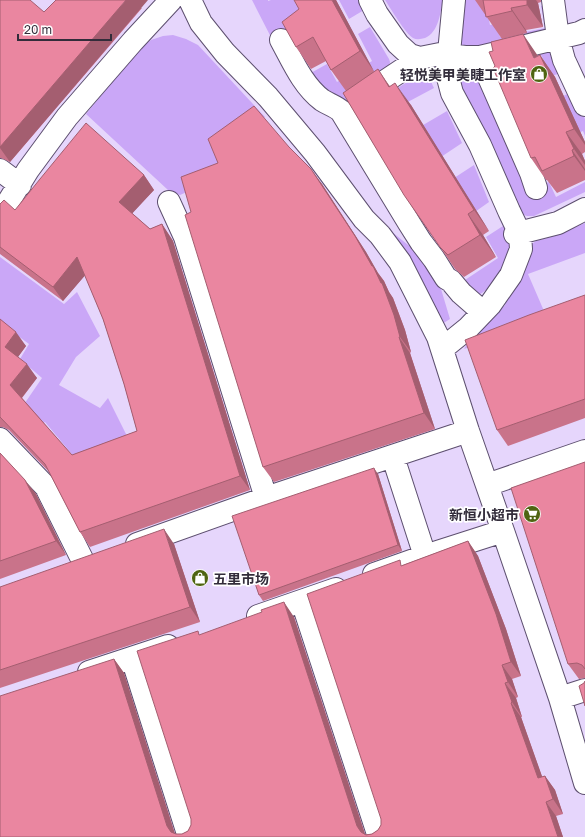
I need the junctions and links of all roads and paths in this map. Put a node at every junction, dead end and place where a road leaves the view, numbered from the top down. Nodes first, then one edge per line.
1 (171, 0) edge
2 (190, 0) edge
3 (370, 0) edge
4 (449, 0) edge
5 (454, 0) edge
6 (553, 0) edge
7 (585, 30) edge
8 (558, 38) junction
9 (280, 40) dead end
10 (436, 56) junction
11 (480, 57) junction
12 (585, 104) edge
13 (341, 111) junction
14 (0, 170) edge
15 (20, 185) junction
16 (536, 188) edge
17 (169, 202) dead end
18 (585, 209) edge
19 (0, 212) edge
20 (518, 234) junction
21 (477, 307) junction
22 (440, 343) junction
23 (468, 431) junction
24 (0, 439) edge
25 (585, 451) edge
26 (393, 457) junction
27 (487, 485) junction
28 (266, 498) junction
29 (504, 531) junction
30 (425, 556) junction
31 (84, 563) junction
32 (63, 570) edge
33 (302, 602) junction
34 (243, 621) edge
35 (184, 641) edge
36 (132, 658) junction
37 (74, 677) edge
38 (585, 690) edge
39 (560, 698) junction
40 (585, 783) edge
41 (189, 837) edge
42 (379, 837) edge

1 - 15 street
2 - 22 street
3 - 10 street
4 - 10 street
5 - 10 street
6 - 8 street
7 - 8 street
8 - 11 street
8 - 12 street
9 - 13 street
10 - 11 street
10 - 13 street
10 - 20 street
11 - 16 street
13 - 21 street
14 - 15 street
15 - 19 street
17 - 28 street
18 - 20 street
20 - 21 street
20 - 22 street
21 - 22 street
22 - 23 street
23 - 26 street
23 - 27 street
24 - 31 street
25 - 27 street
26 - 28 street
26 - 30 street
27 - 29 street
28 - 31 street
29 - 30 street
29 - 39 street
30 - 33 street
31 - 32 street
33 - 34 street
33 - 42 street
35 - 36 street
36 - 37 street
36 - 41 street
38 - 39 street
39 - 40 street

